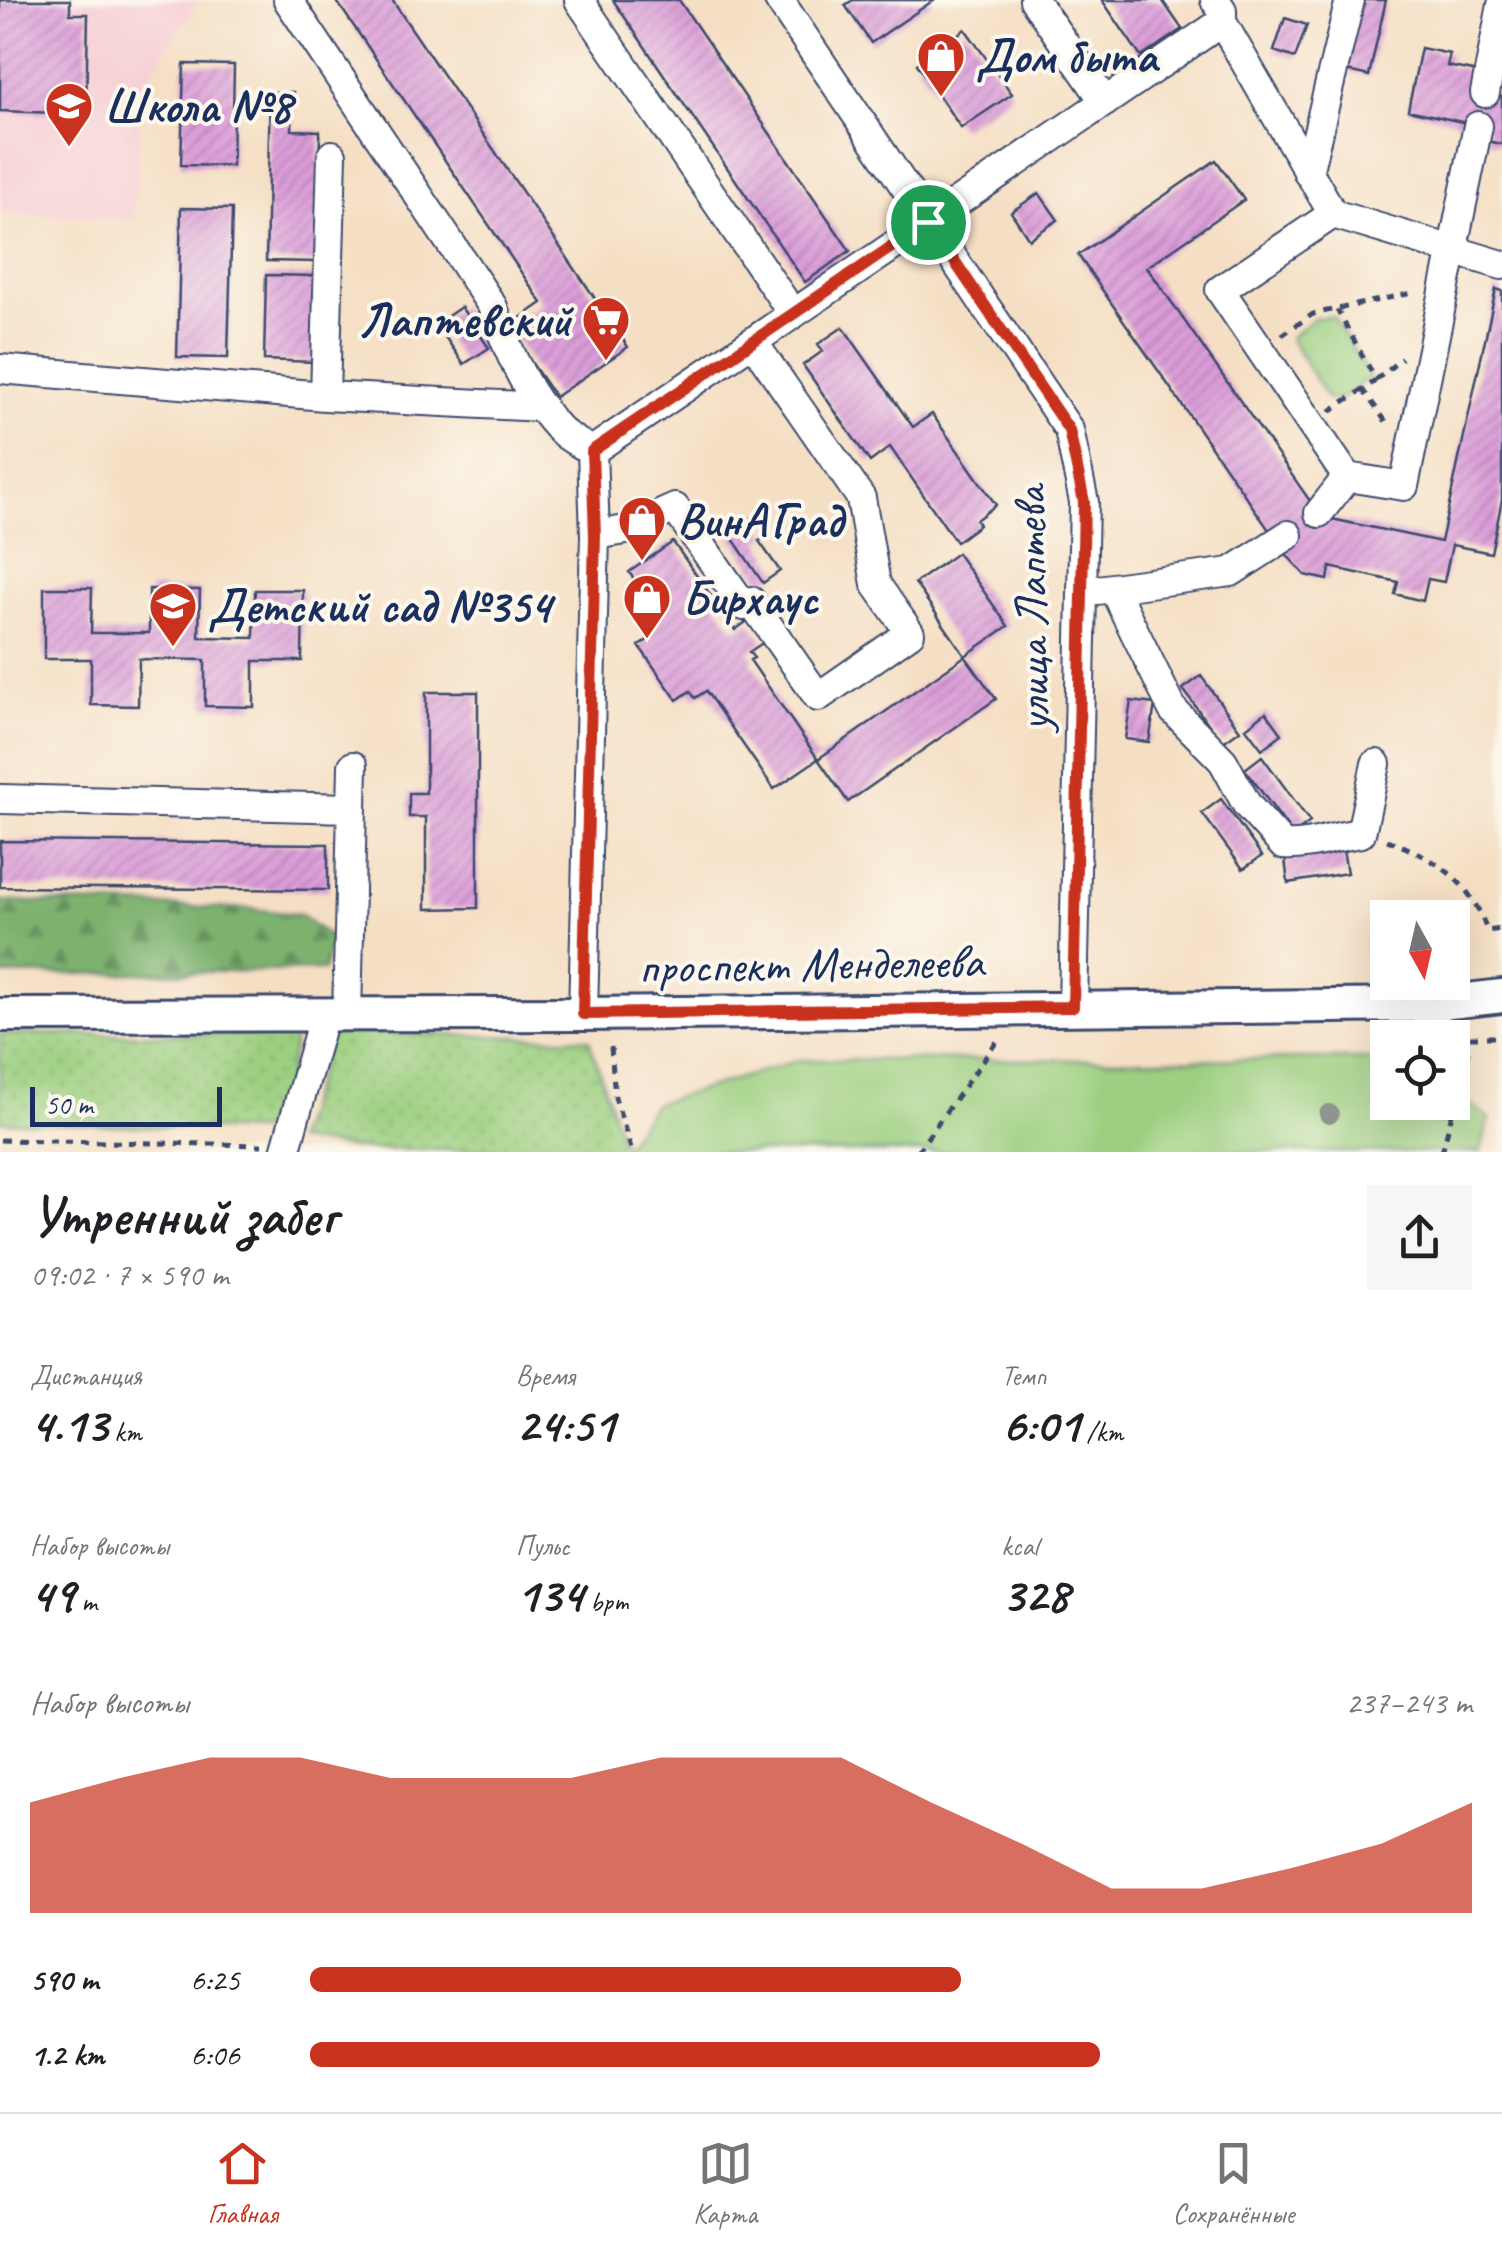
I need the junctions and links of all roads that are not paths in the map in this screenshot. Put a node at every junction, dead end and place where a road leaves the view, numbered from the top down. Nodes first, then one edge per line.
1 (288, 0) edge
2 (579, 0) edge
3 (779, 0) edge
4 (1034, 0) edge
5 (1350, 0) edge
6 (1502, 5) edge
7 (1223, 8) edge
8 (1485, 93) dead end
9 (1105, 102) junction
10 (1478, 126) dead end
11 (332, 155) dead end
12 (1308, 173) junction
13 (1333, 214) junction
14 (928, 222) junction
15 (1452, 252) junction
16 (1502, 265) edge
17 (794, 314) junction
18 (753, 342) junction
19 (0, 369) edge
20 (326, 396) junction
21 (542, 407) junction
22 (592, 451) junction
23 (1348, 477) junction
24 (1319, 513) dead end
25 (1288, 535) dead end
26 (595, 536) junction
27 (1113, 588) junction
28 (1081, 592) junction
29 (1376, 764) dead end
30 (353, 766) dead end
31 (0, 800) edge
32 (351, 808) junction
33 (1502, 996) edge
34 (1073, 1007) junction
35 (583, 1014) junction
36 (0, 1015) edge
37 (336, 1016) junction
38 (285, 1149) edge

1 - 21 street
2 - 17 street
3 - 14 street, улица Лаптева
4 - 9 street
5 - 12 street
6 - 8 street
7 - 9 street
7 - 12 street
9 - 14 street
10 - 15 street
11 - 20 street
12 - 13 street
13 - 15 street
13 - 23 street
14 - 17 street
14 - 28 street, улица Лаптева
15 - 16 street
15 - 23 street
17 - 18 street
18 - 22 street
18 - 26 street
19 - 20 street
20 - 21 street
21 - 22 street
22 - 26 street
23 - 24 street
25 - 27 street
26 - 35 street
27 - 28 street
27 - 29 street
28 - 34 street, улица Лаптева
30 - 32 street
31 - 32 street
32 - 37 street
33 - 34 main road, проспект Менделеева
34 - 35 main road, проспект Менделеева
35 - 37 main road, проспект Менделеева
36 - 37 main road, проспект Менделеева
37 - 38 street

